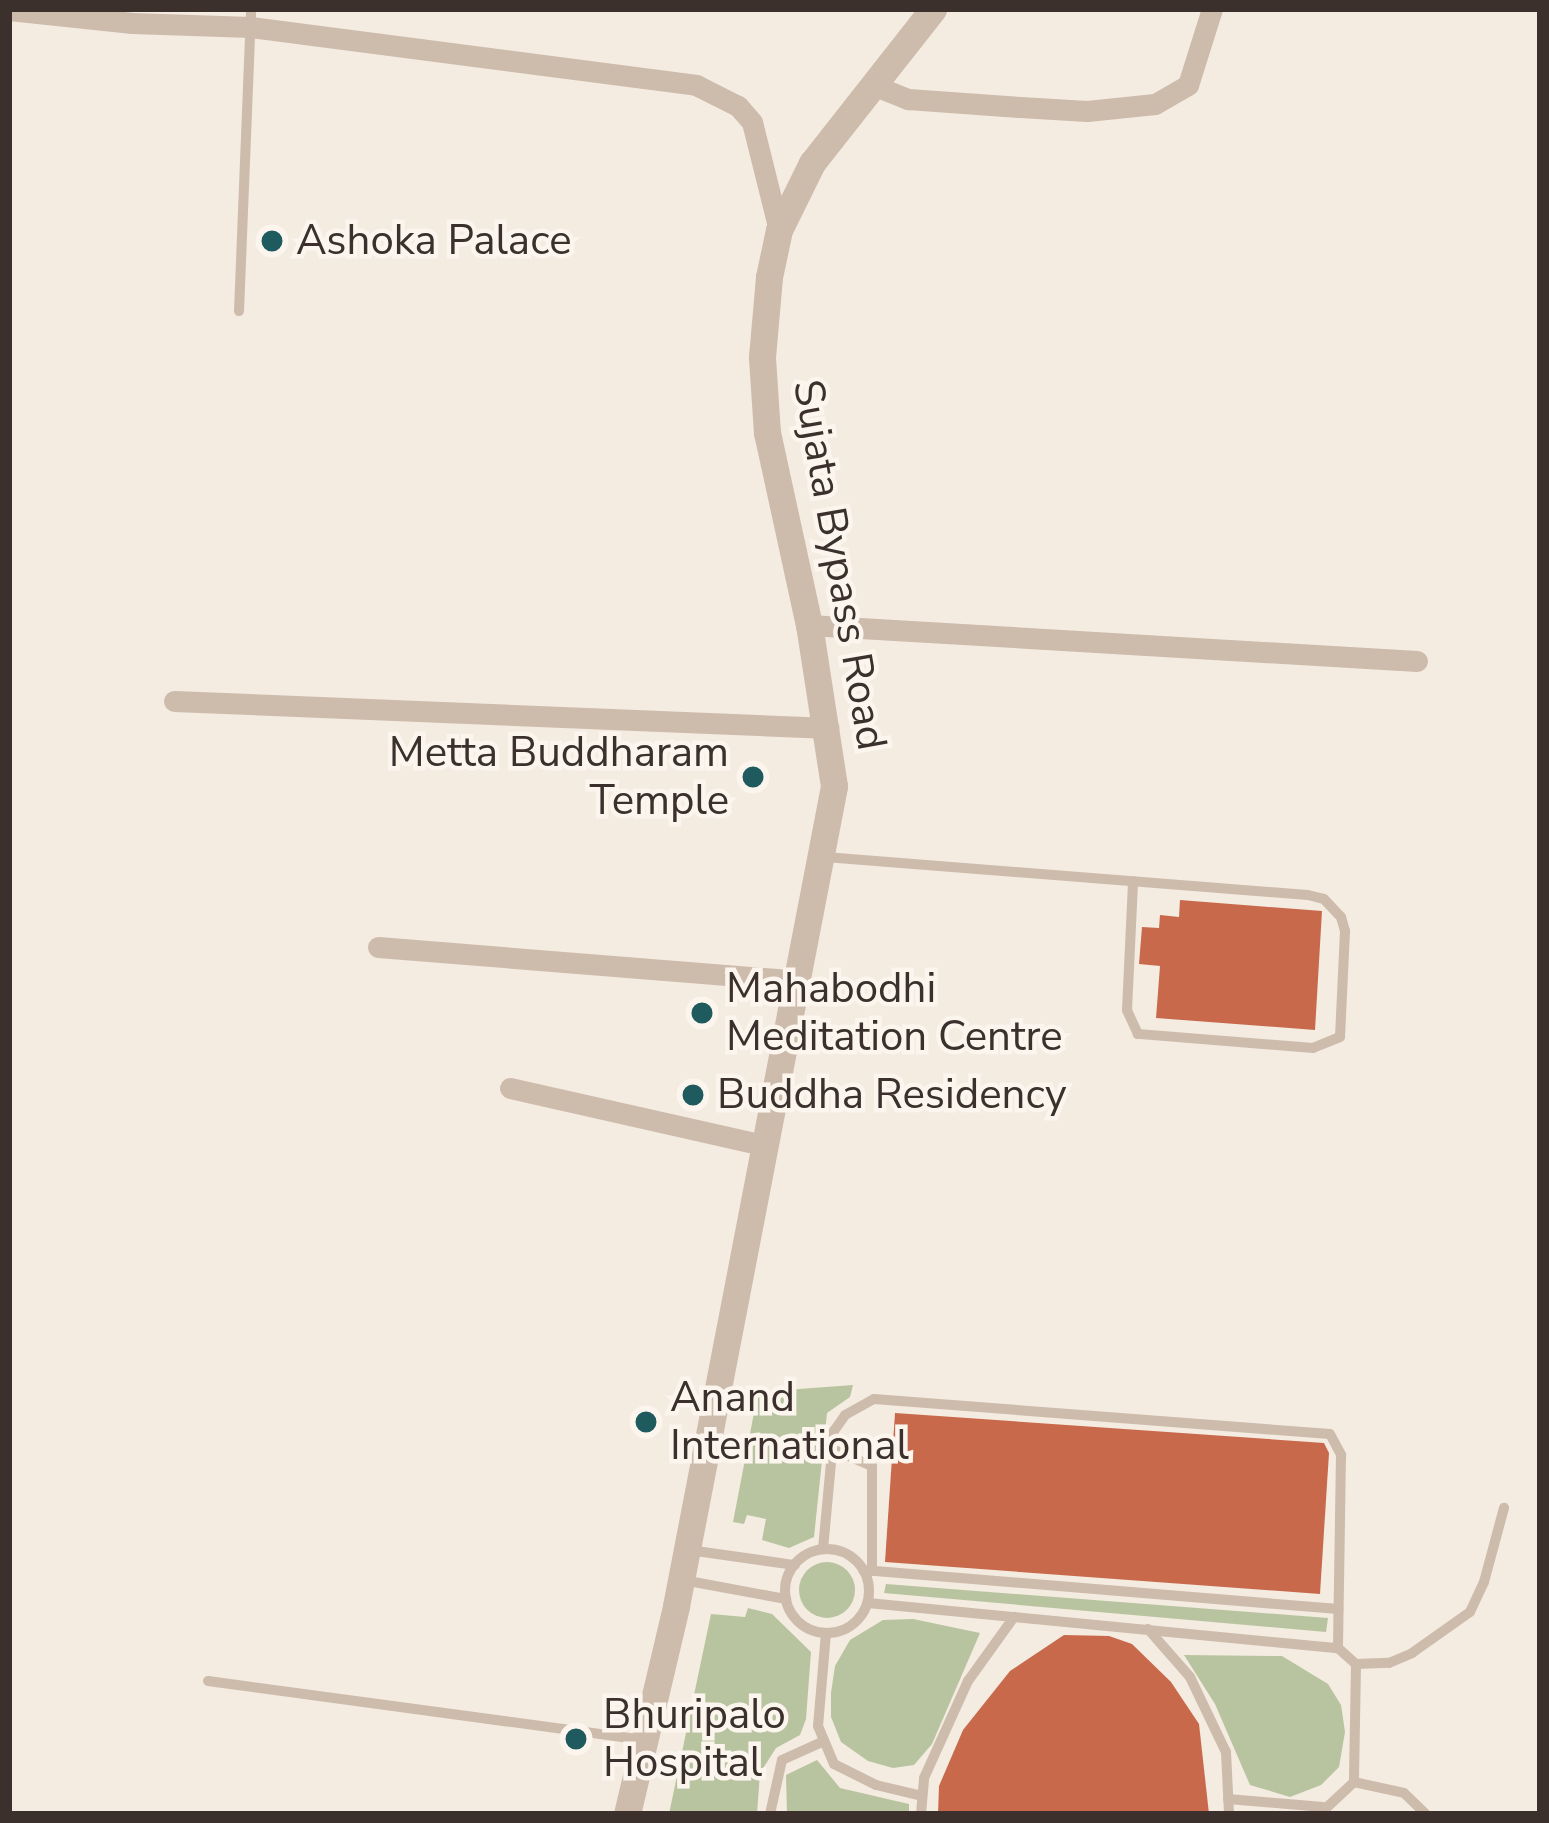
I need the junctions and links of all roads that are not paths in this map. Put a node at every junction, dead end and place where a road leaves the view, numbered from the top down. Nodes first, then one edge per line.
1 (933, 9) edge
2 (1212, 9) edge
3 (9, 10) edge
4 (251, 18) edge
5 (891, 93) junction
6 (779, 230) junction
7 (239, 311) dead end
8 (809, 625) junction
9 (1417, 661) dead end
10 (174, 700) dead end
11 (828, 728) junction
12 (822, 856) junction
13 (1133, 881) junction
14 (378, 947) dead end
15 (798, 981) junction
16 (510, 1088) dead end
17 (767, 1147) junction
18 (832, 1449) junction
19 (1504, 1508) dead end
20 (686, 1550) junction
21 (823, 1550) junction
22 (795, 1565) junction
23 (868, 1570) junction
24 (681, 1580) junction
25 (786, 1599) junction
26 (868, 1603) junction
27 (1338, 1609) junction
28 (1014, 1616) junction
29 (1148, 1629) junction
30 (826, 1633) junction
31 (1338, 1648) junction
32 (1356, 1664) junction
33 (208, 1681) dead end
34 (644, 1740) junction
35 (824, 1742) junction
36 (1354, 1782) junction
37 (922, 1796) junction
38 (1228, 1799) junction
39 (1323, 1811) edge
40 (627, 1814) edge
41 (770, 1814) edge
42 (921, 1814) edge
43 (1229, 1814) edge
44 (1426, 1814) edge

1 - 5 street, Sujata Bypass Road
2 - 5 street
3 - 4 street
4 - 6 street
4 - 7 lane
5 - 6 street, Sujata Bypass Road
6 - 8 street, Sujata Bypass Road
8 - 9 street
8 - 11 street, Sujata Bypass Road
10 - 11 street
11 - 12 street, Sujata Bypass Road
12 - 13 lane
12 - 15 street, Sujata Bypass Road
13 - 13 lane
14 - 15 street
15 - 17 street, Sujata Bypass Road
16 - 17 street
17 - 20 street, Sujata Bypass Road
18 - 21 lane
18 - 23 lane
18 - 27 lane
19 - 32 lane
20 - 22 lane
20 - 24 street, Sujata Bypass Road
21 - 22 lane
21 - 23 lane
22 - 25 lane
23 - 26 lane
23 - 27 lane
24 - 25 lane
24 - 34 street, Sujata Bypass Road
25 - 30 lane
26 - 28 lane
26 - 30 lane
27 - 31 lane
28 - 29 lane
28 - 37 lane
29 - 31 lane
29 - 38 lane
30 - 35 lane
31 - 32 lane
32 - 36 lane
33 - 34 lane
34 - 40 street, Sujata Bypass Road
35 - 37 lane
35 - 41 lane
36 - 39 lane
36 - 44 lane
37 - 42 lane
38 - 39 lane
38 - 43 lane

